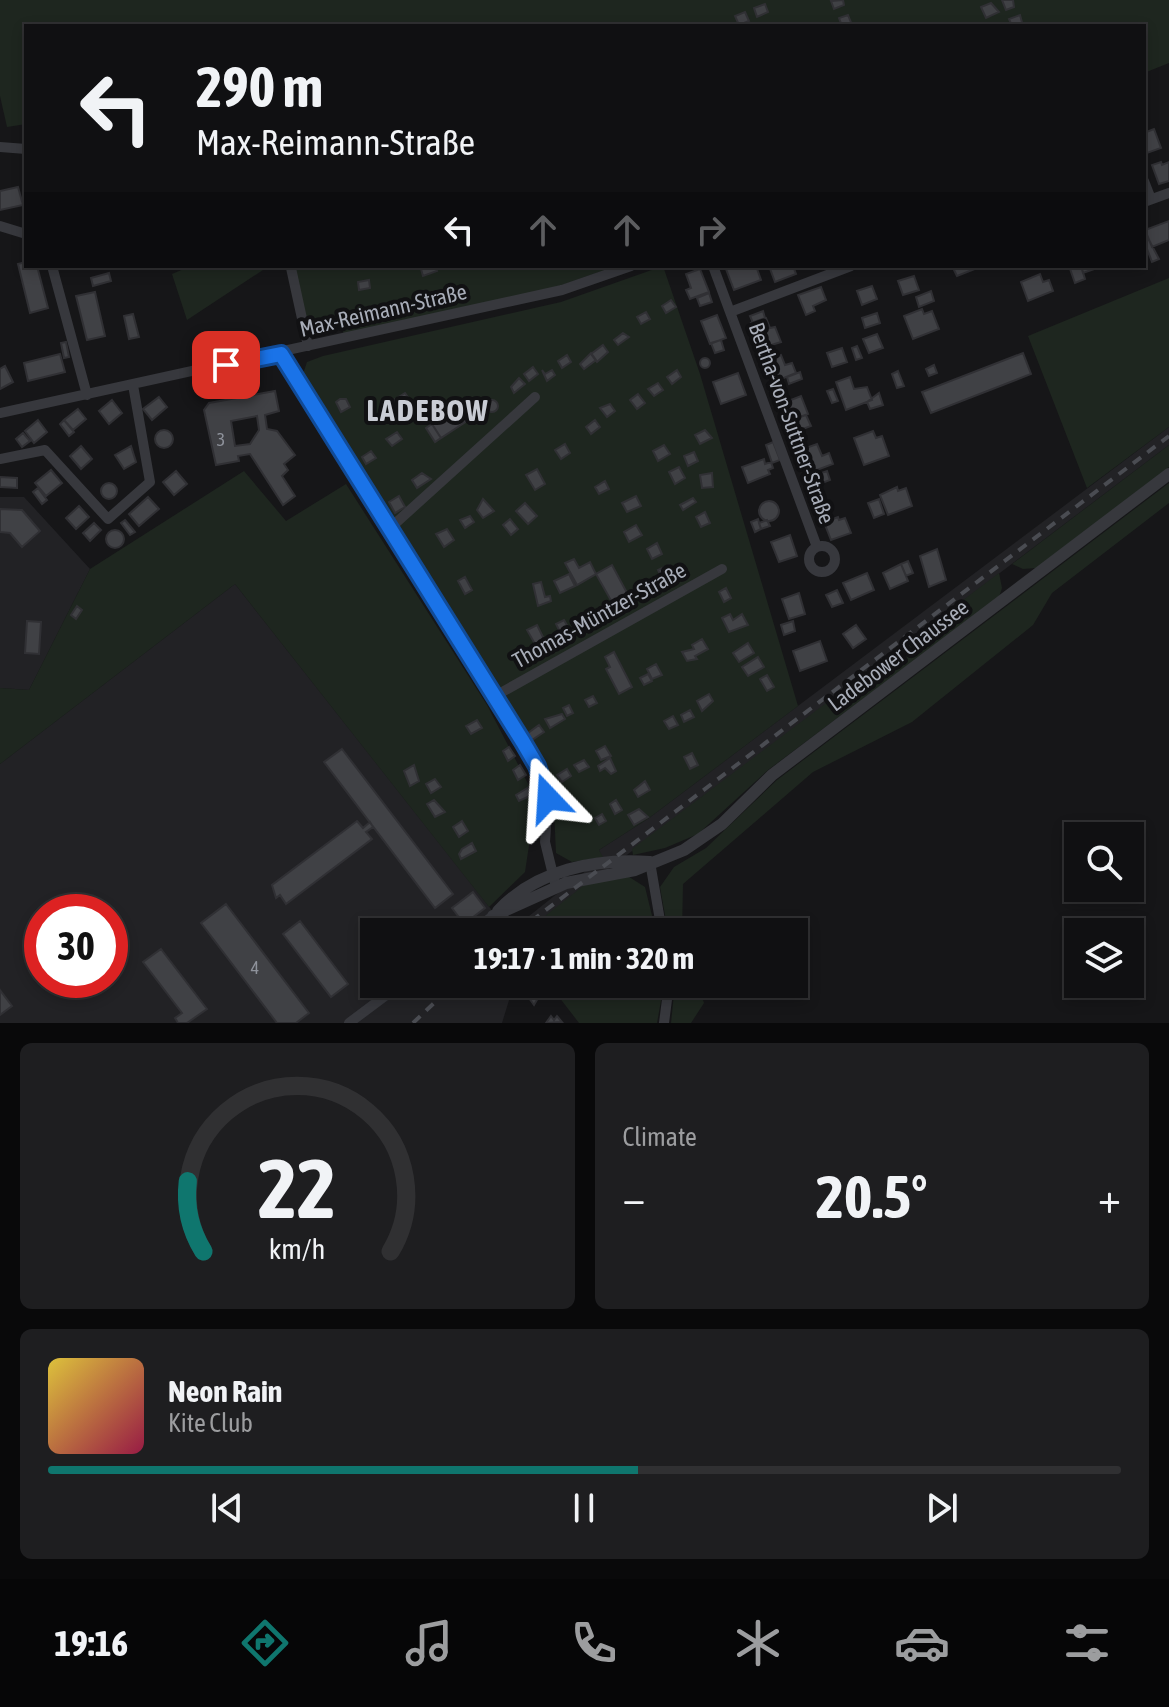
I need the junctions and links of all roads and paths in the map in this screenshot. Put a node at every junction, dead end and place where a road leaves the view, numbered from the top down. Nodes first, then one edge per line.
1 (0, 147) edge
2 (24, 149) edge
3 (1169, 193) edge
4 (1148, 200) edge
5 (0, 226) edge
6 (24, 233) edge
7 (53, 268) edge
8 (291, 268) dead end
9 (625, 268) edge
10 (714, 268) edge
11 (846, 268) edge
12 (730, 312) junction
13 (308, 346) junction
14 (281, 354) junction
15 (133, 385) junction
16 (87, 395) junction
17 (535, 397) dead end
18 (0, 413) edge
19 (0, 459) edge
20 (1169, 474) edge
21 (388, 530) junction
22 (817, 547) dead end
23 (722, 569) dead end
24 (495, 696) junction
25 (650, 862) junction
26 (554, 881) junction
27 (493, 916) joint
28 (490, 918) edge
29 (660, 918) edge
30 (382, 998) edge
31 (667, 998) edge
32 (349, 1023) edge
33 (664, 1023) edge

1 - 2 street
3 - 4 street
5 - 6 street
7 - 16 street
8 - 13 street
9 - 13 street, Max-Reimann-Straße
10 - 12 street, Bertha-von-Suttner-Straße
11 - 12 street, Bertha-von-Suttner-Straße
12 - 22 street, Bertha-von-Suttner-Straße
13 - 14 street, Max-Reimann-Straße
14 - 15 street, Max-Reimann-Straße
14 - 21 street
15 - 16 street, Max-Reimann-Straße
15 - 19 street
16 - 18 street, Max-Reimann-Straße
17 - 21 street
20 - 25 street, Ladebower Chaussee
21 - 24 street
23 - 24 street, Thomas-Müntzer-Straße
24 - 26 street
25 - 26 street, Ladebower Chaussee
25 - 29 street
26 - 27 street, Ladebower Chaussee
27 - 28 street
30 - 32 street
31 - 33 street

